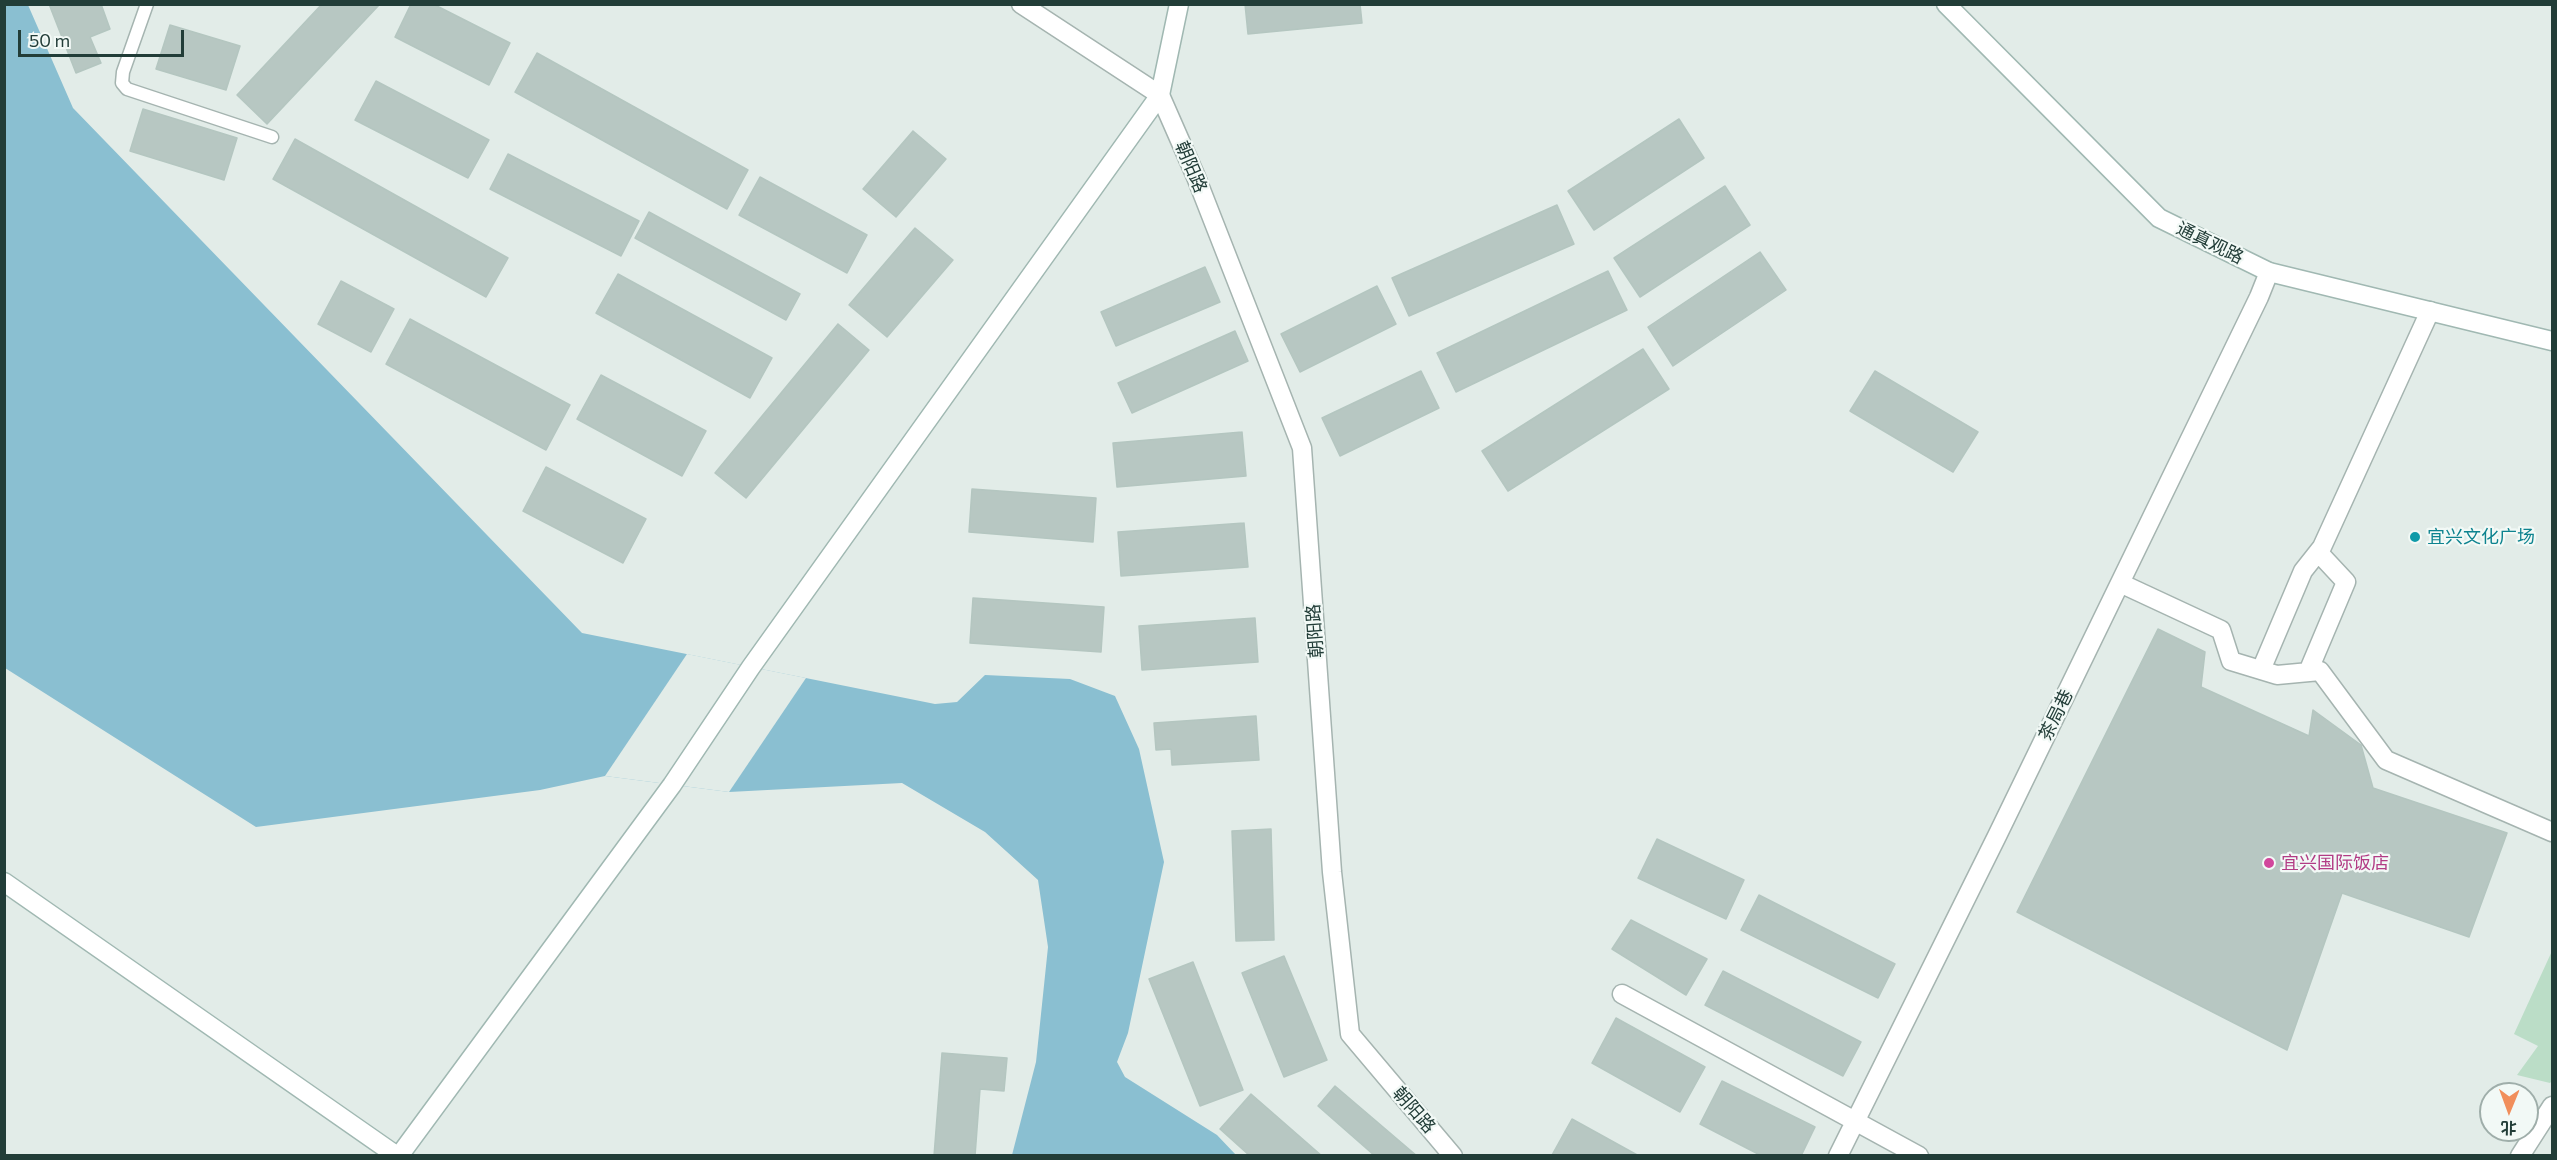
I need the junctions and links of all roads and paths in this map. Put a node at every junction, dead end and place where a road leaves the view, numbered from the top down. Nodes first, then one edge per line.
1 (147, 4) edge
2 (1022, 4) edge
3 (1179, 4) edge
4 (1946, 4) edge
5 (1160, 95) junction
6 (272, 137) dead end
7 (2269, 272) junction
8 (2430, 311) junction
9 (2553, 341) edge
10 (2318, 552) junction
11 (2120, 582) junction
12 (2261, 670) junction
13 (2308, 672) junction
14 (2553, 832) edge
15 (4, 882) edge
16 (1622, 993) dead end
17 (2553, 1106) edge
18 (1854, 1120) junction
19 (398, 1155) edge
20 (1453, 1155) edge
21 (1838, 1155) edge
22 (1919, 1155) edge
23 (2520, 1155) edge

1 - 6 lane
2 - 5 street
3 - 5 street
4 - 7 street, 通真观路
5 - 19 street
5 - 20 street, 朝阳路
7 - 8 street, 通真观路
7 - 11 street, 茶局巷
8 - 9 street, 通真观路
8 - 10 street
10 - 12 street
10 - 13 street
11 - 12 street
11 - 18 street, 茶局巷
12 - 13 street
13 - 14 street
15 - 19 street
16 - 18 street
17 - 23 street
18 - 21 street, 茶局巷
18 - 22 street

